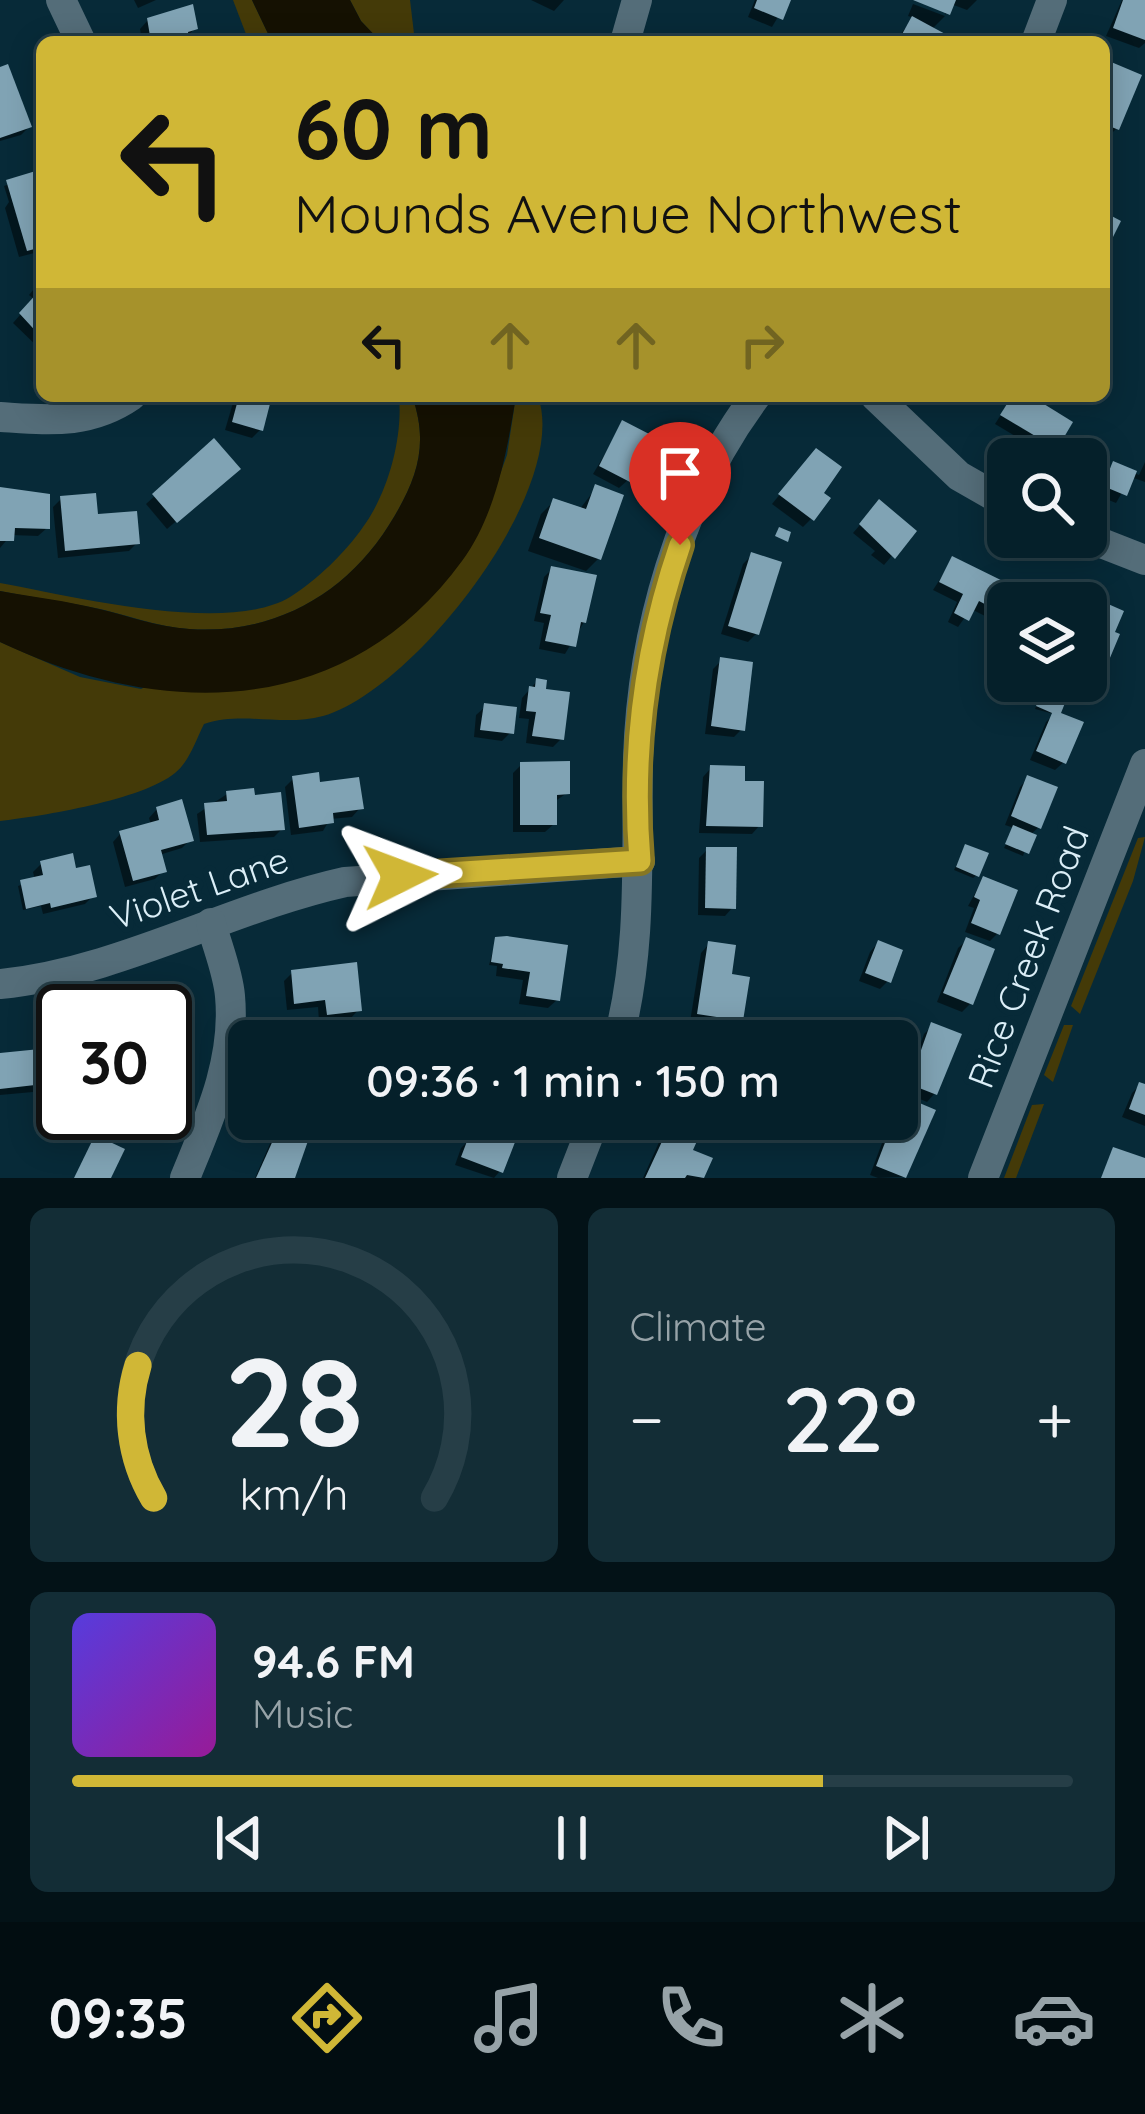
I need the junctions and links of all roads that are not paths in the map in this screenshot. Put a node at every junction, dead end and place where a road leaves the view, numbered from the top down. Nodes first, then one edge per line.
1 (61, 0) edge
2 (637, 0) edge
3 (1052, 0) edge
4 (78, 36) edge
5 (627, 36) edge
6 (1038, 36) edge
7 (122, 402) edge
8 (752, 402) edge
9 (880, 402) edge
10 (0, 417) edge
11 (987, 492) edge
12 (1107, 545) edge
13 (1145, 560) edge
14 (1145, 764) edge
15 (640, 861) junction
16 (211, 923) junction
17 (0, 984) edge
18 (622, 1020) edge
19 (587, 1140) edge
20 (185, 1178) edge
21 (572, 1178) edge
22 (983, 1178) edge

1 - 4 street
2 - 5 street
3 - 6 street
7 - 10 street
8 - 15 street
9 - 11 street
12 - 13 street
14 - 22 street, Rice Creek Road
15 - 16 street, Violet Lane
15 - 18 street
16 - 17 street, Violet Lane
16 - 20 street
19 - 21 street

